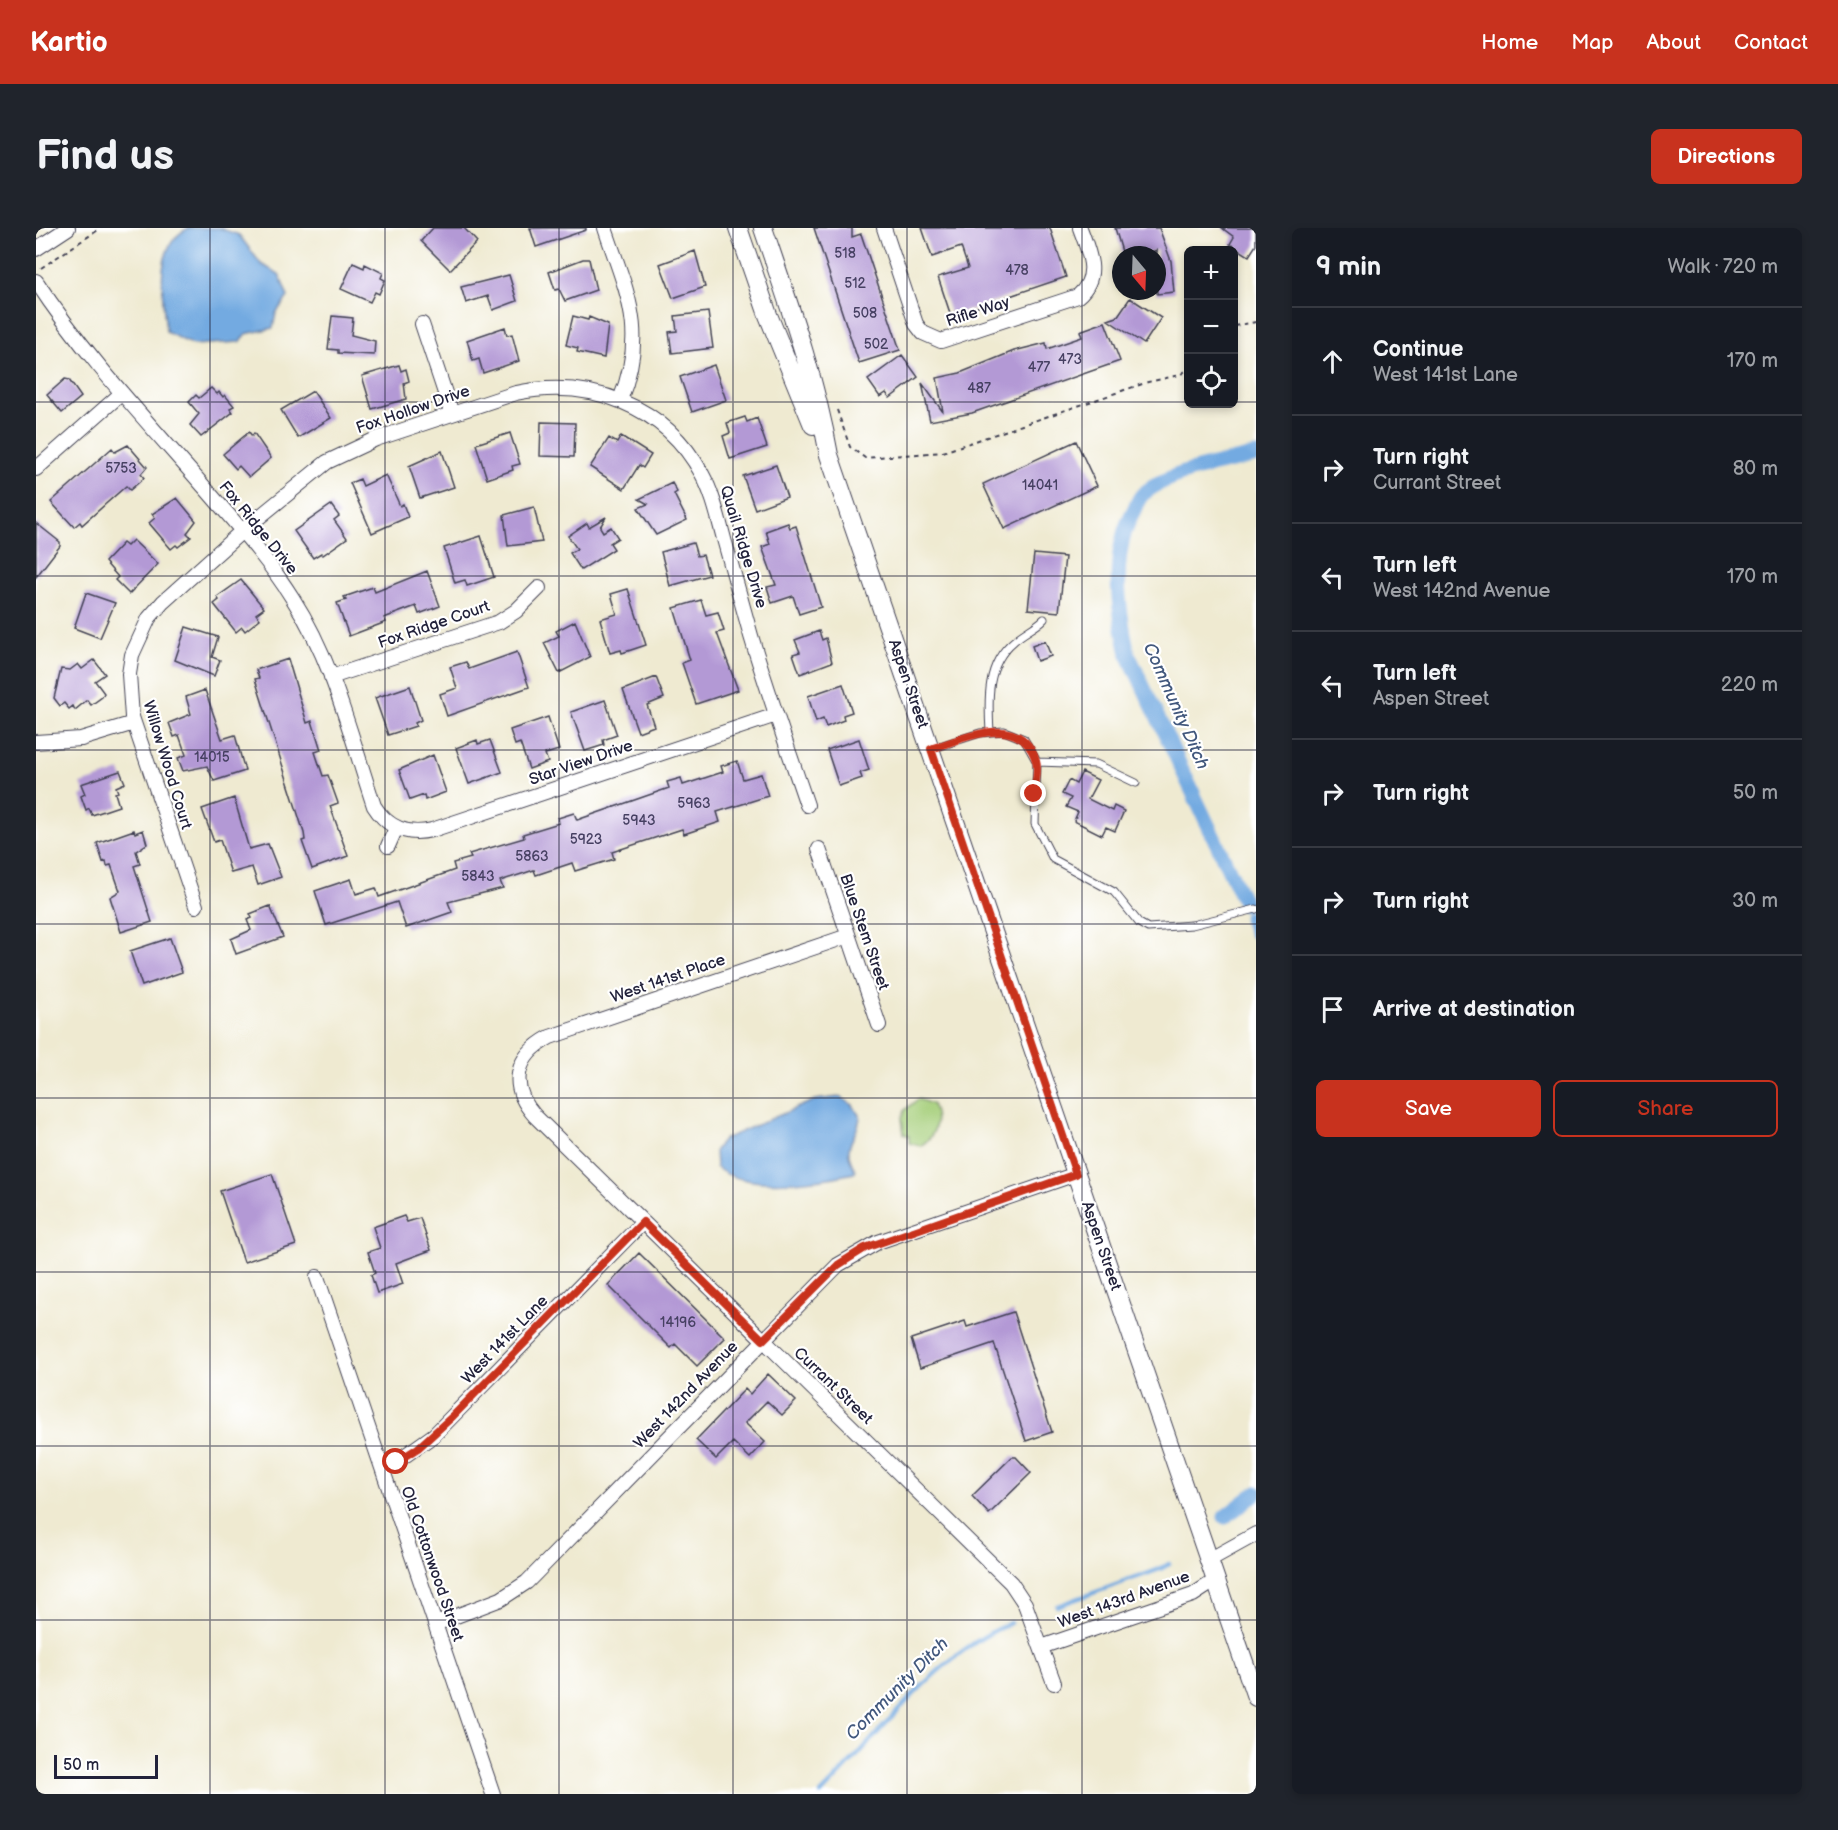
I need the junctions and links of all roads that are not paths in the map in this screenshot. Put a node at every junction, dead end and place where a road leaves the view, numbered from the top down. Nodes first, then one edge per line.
1 (68, 228) edge
2 (605, 228) edge
3 (738, 228) edge
4 (763, 228) edge
5 (884, 228) edge
6 (1080, 228) edge
7 (36, 249) edge
8 (36, 281) edge
9 (422, 324) dead end
10 (122, 393) junction
11 (620, 400) junction
12 (452, 414) junction
13 (829, 455) junction
14 (36, 469) edge
15 (242, 531) junction
16 (539, 588) dead end
17 (1044, 619) dead end
18 (331, 677) junction
19 (776, 715) junction
20 (134, 723) junction
21 (990, 732) junction
22 (36, 742) edge
23 (931, 749) junction
24 (1036, 762) junction
25 (1136, 783) dead end
26 (807, 805) dead end
27 (396, 828) junction
28 (388, 846) dead end
29 (819, 849) dead end
30 (196, 906) dead end
31 (1254, 910) edge
32 (848, 936) junction
33 (879, 1025) dead end
34 (518, 1076) joint
35 (1076, 1174) junction
36 (643, 1222) junction
37 (317, 1277) dead end
38 (763, 1340) junction
39 (382, 1468) junction
40 (1256, 1534) edge
41 (1209, 1560) junction
42 (1216, 1580) junction
43 (435, 1624) junction
44 (1041, 1647) junction
45 (1054, 1683) dead end
46 (1256, 1697) edge
47 (493, 1794) edge

1 - 7 street
2 - 11 street
3 - 13 street, Aspen Street
4 - 13 street, Aspen Street
5 - 6 street, Rifle Way
8 - 10 street, Fox Ridge Drive
9 - 12 street
10 - 14 street
10 - 15 street, Fox Ridge Drive
11 - 12 street, Fox Hollow Drive
11 - 19 street, Quail Ridge Drive
12 - 15 street, Fox Hollow Drive
13 - 23 street, Aspen Street
15 - 18 street, Fox Ridge Drive
15 - 20 street, Willow Wood Court
16 - 18 street, Fox Ridge Court
17 - 21 lane
18 - 27 street, Fox Ridge Drive
19 - 26 street, Quail Ridge Drive
19 - 27 street, Star View Drive
20 - 22 street
20 - 30 street, Willow Wood Court
21 - 23 lane
21 - 24 lane
23 - 35 street, Aspen Street
24 - 25 lane
24 - 31 lane
27 - 28 street
29 - 32 street, Blue Stem Street
32 - 33 street, Blue Stem Street
32 - 34 street, West 141st Place
34 - 36 street, Currant Street
35 - 38 street, West 142nd Avenue
35 - 41 street, Aspen Street
36 - 38 street, Currant Street
36 - 39 street, West 141st Lane
37 - 39 street, Old Cottonwood Street
38 - 43 street, West 142nd Avenue
38 - 44 street, Currant Street
39 - 43 street, Old Cottonwood Street
40 - 41 street
41 - 42 street, Aspen Street
42 - 44 street, West 143rd Avenue
42 - 46 street, Aspen Street
43 - 47 street, Old Cottonwood Street
44 - 45 street, Currant Street

